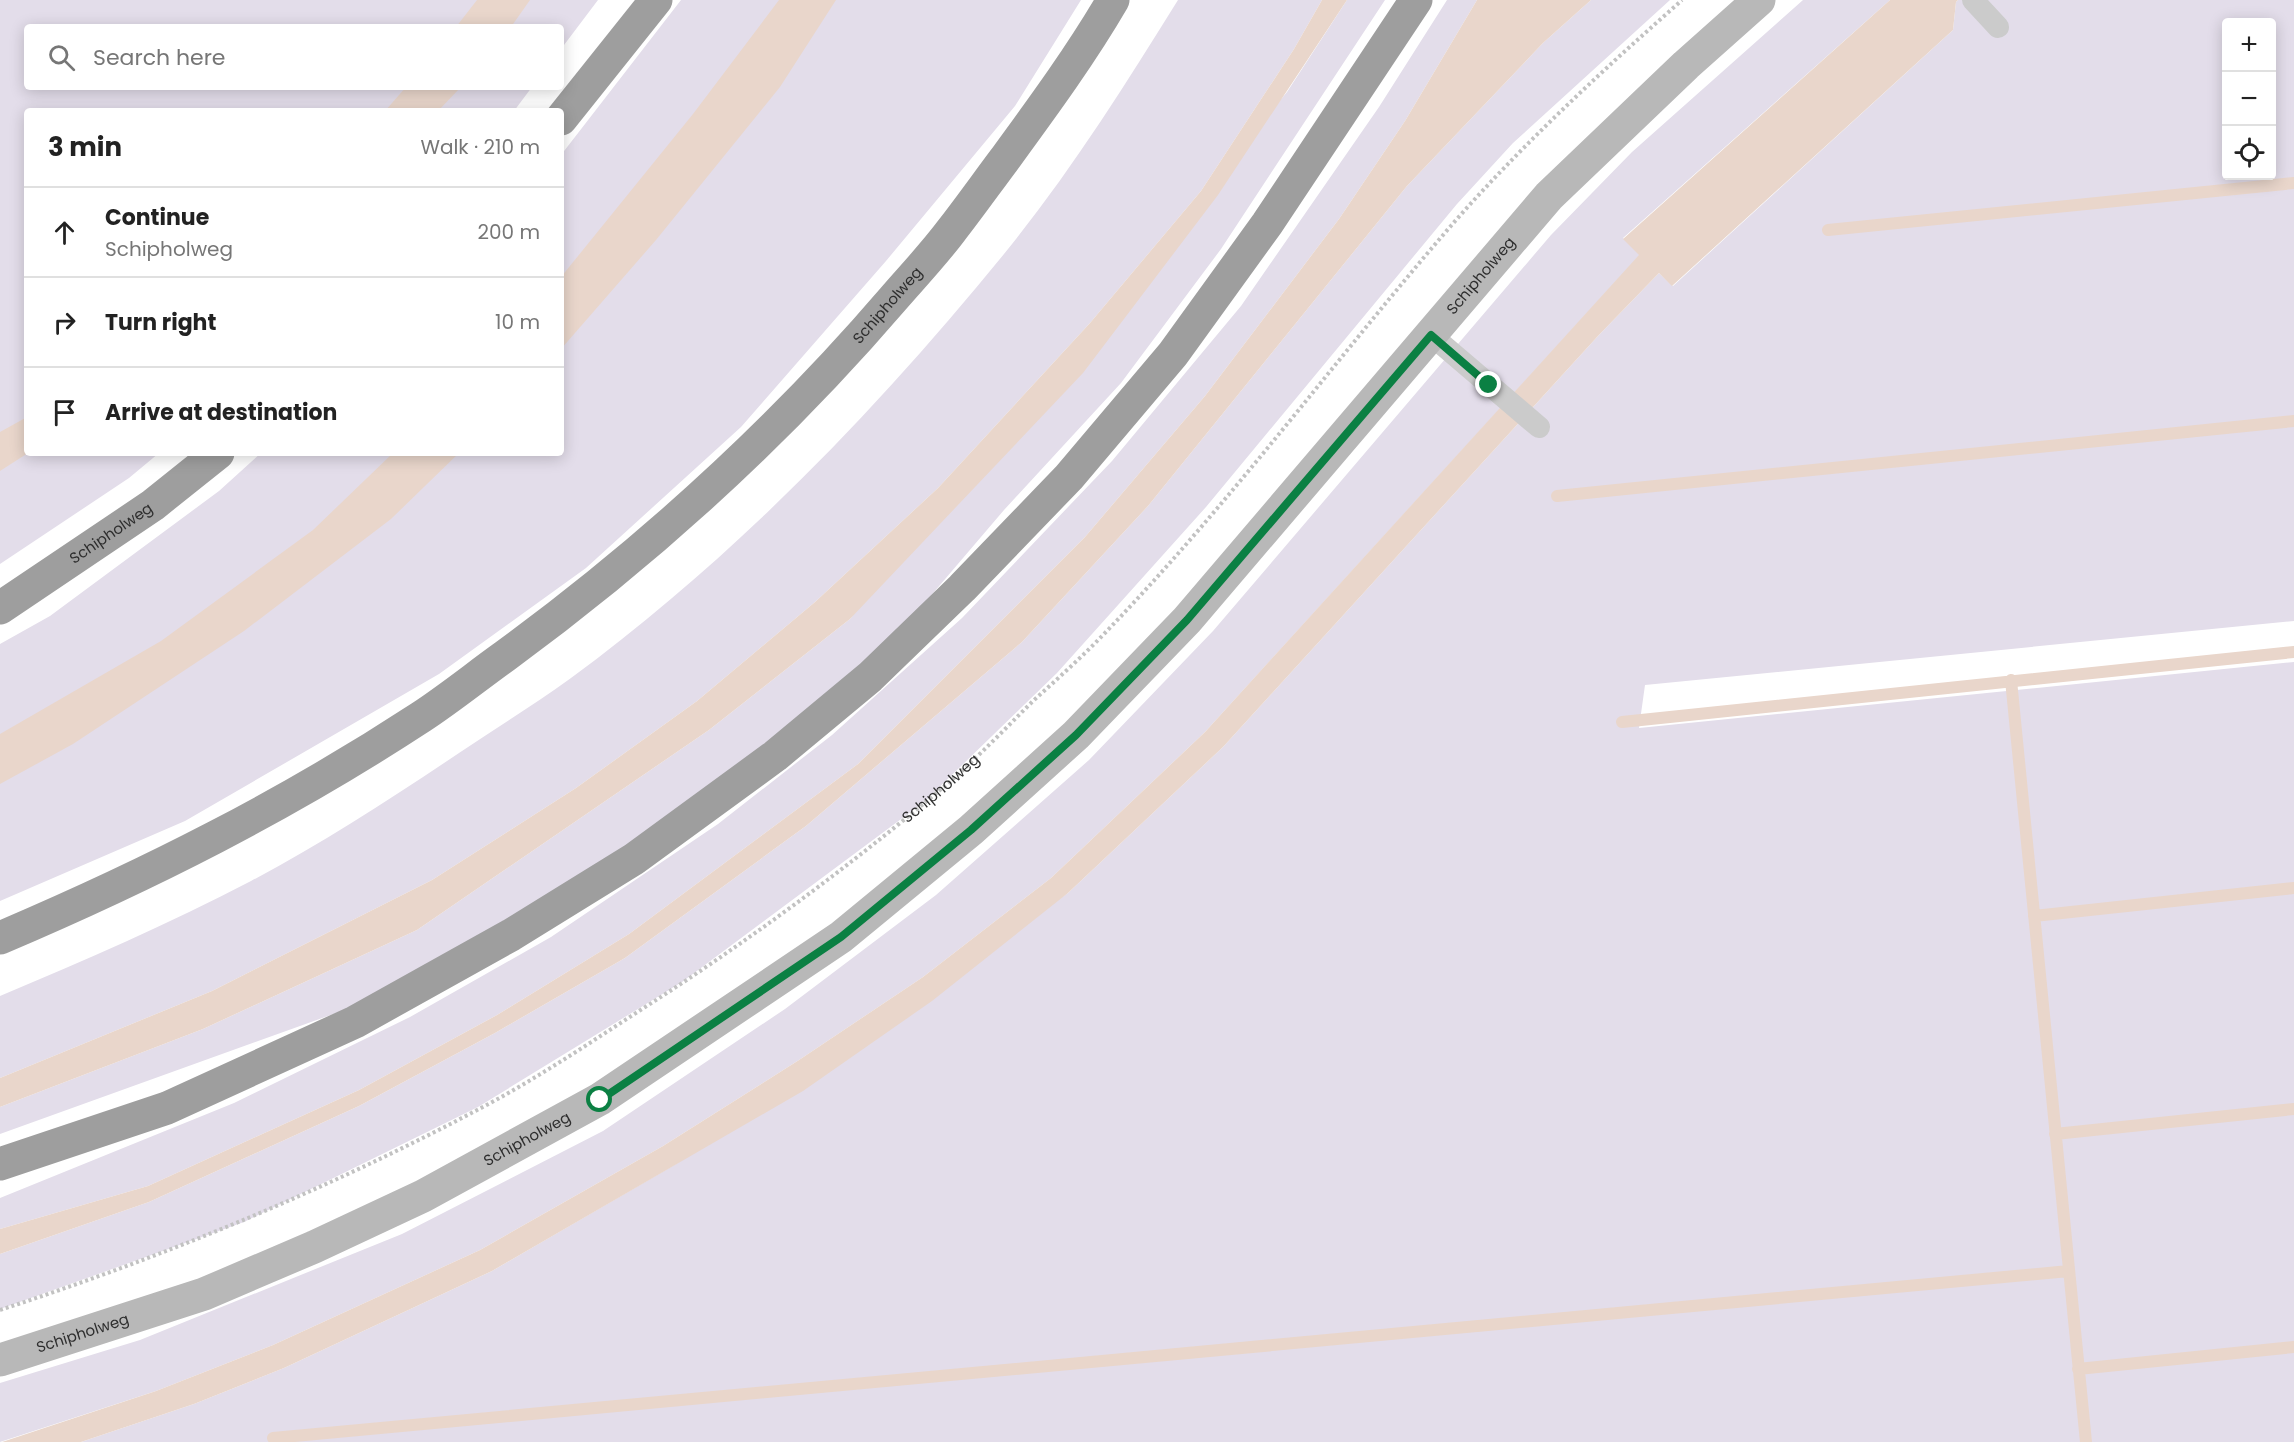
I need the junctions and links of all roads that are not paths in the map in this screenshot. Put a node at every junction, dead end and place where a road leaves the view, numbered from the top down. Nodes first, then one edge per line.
1 (630, 0) edge
2 (656, 0) edge
3 (1113, 0) edge
4 (1416, 0) edge
5 (1759, 0) edge
6 (1973, 0) edge
7 (1998, 27) dead end
8 (583, 92) junction
9 (564, 115) edge
10 (1431, 335) junction
11 (1533, 422) dead end
12 (214, 456) edge
13 (0, 608) edge
14 (0, 938) edge
15 (0, 1164) edge
16 (0, 1360) edge

1 - 8 highway
2 - 8 highway
3 - 14 highway, Schipholweg
4 - 15 highway
5 - 10 main road, Schipholweg
6 - 7 lane
8 - 9 highway
10 - 11 lane
10 - 16 main road, Schipholweg
12 - 13 highway, Schipholweg

